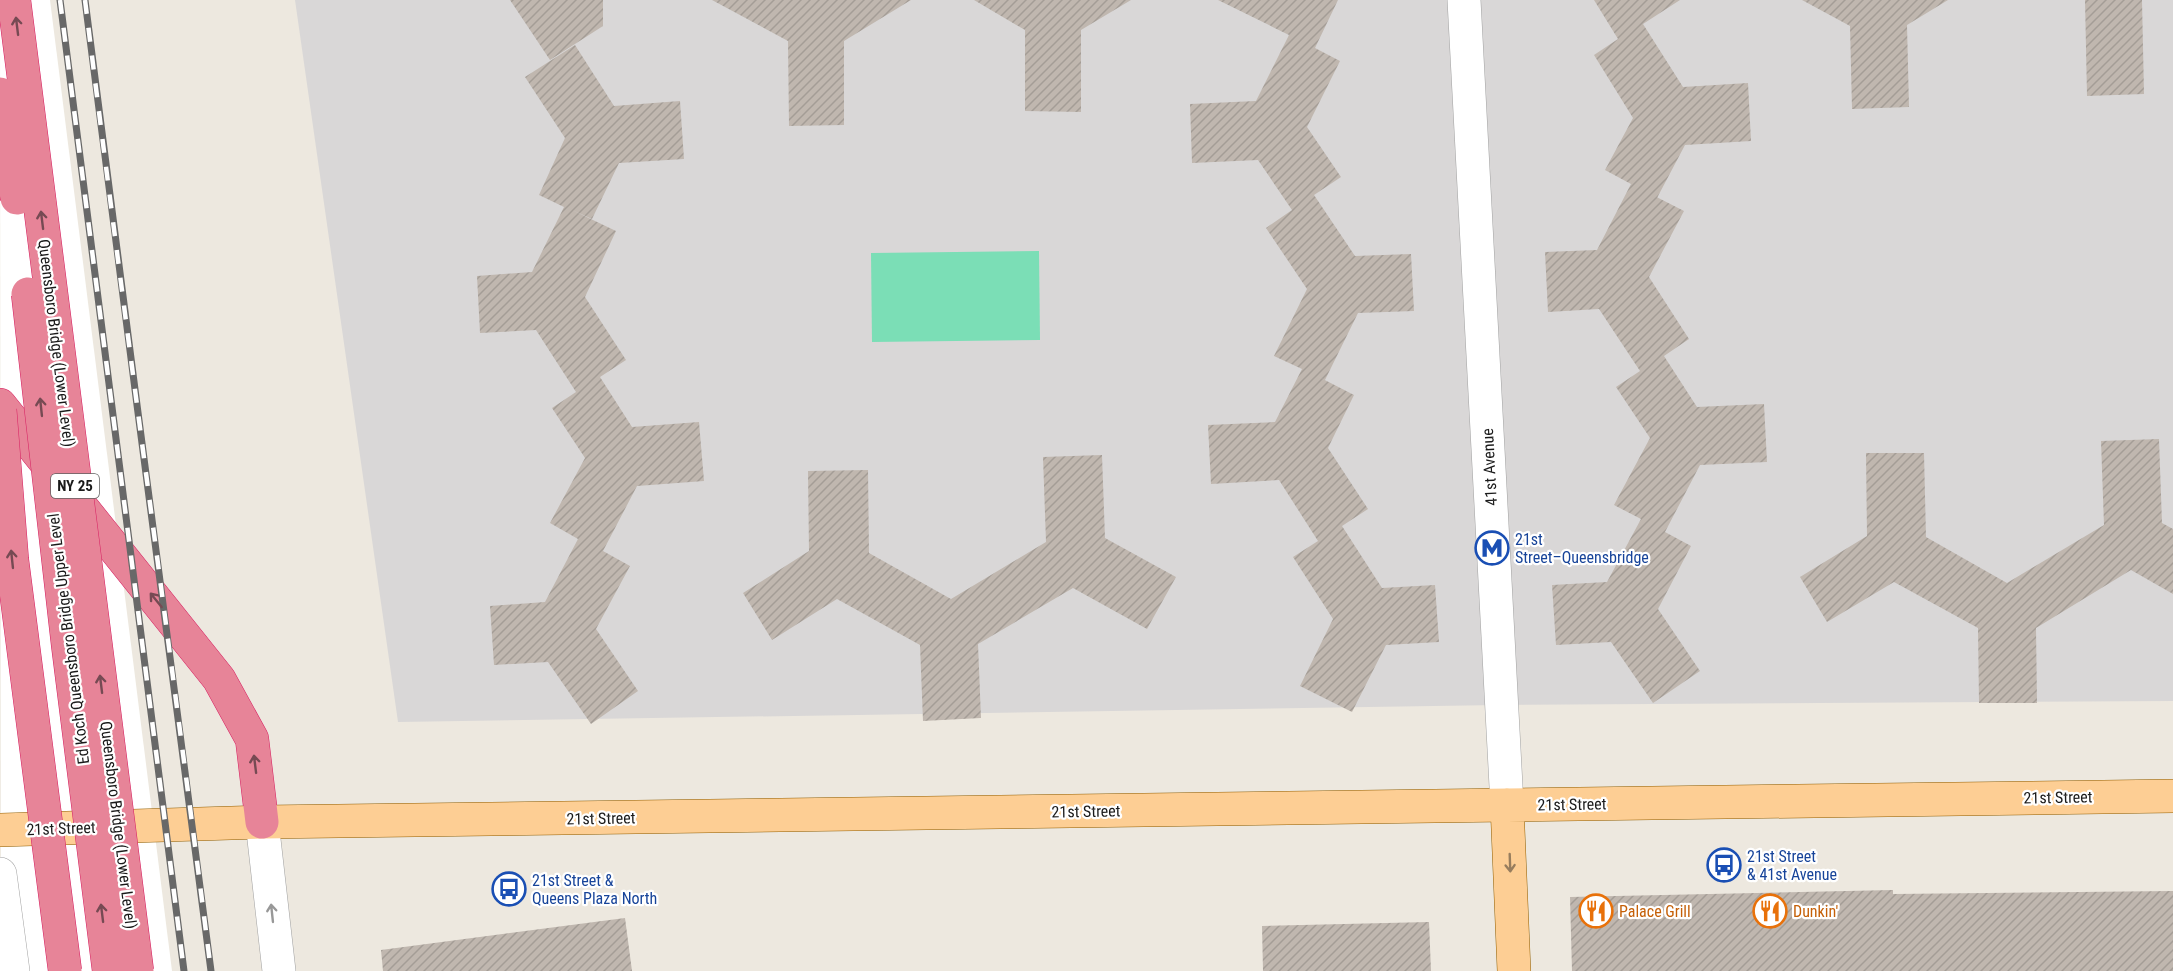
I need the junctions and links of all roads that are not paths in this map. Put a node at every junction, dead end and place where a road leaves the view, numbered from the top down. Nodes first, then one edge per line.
1 (14, 0) edge
2 (1464, 0) edge
3 (0, 94) edge
4 (0, 405) edge
5 (0, 410) edge
6 (0, 592) edge
7 (2173, 796) edge
8 (1508, 805) junction
9 (262, 822) junction
10 (0, 830) edge
11 (0, 874) edge
12 (13, 971) edge
13 (51, 971) edge
14 (65, 971) edge
15 (109, 971) edge
16 (137, 971) edge
17 (279, 971) edge
18 (1514, 971) edge

16 -> 1 highway, Queensboro Bridge (Lower Level) / NY 25, bridge
2 - 8 street, 41st Avenue
15 -> 3 highway, Ed Koch Queensboro Bridge Upper Level, bridge
9 -> 4 highway
14 -> 5 highway, bridge
6 - 13 highway
7 - 8 main road, 21st Street
8 - 9 main road, 21st Street
8 -> 18 main road, 41st Avenue
9 - 10 main road, 21st Street
17 -> 9 street
11 - 12 street

